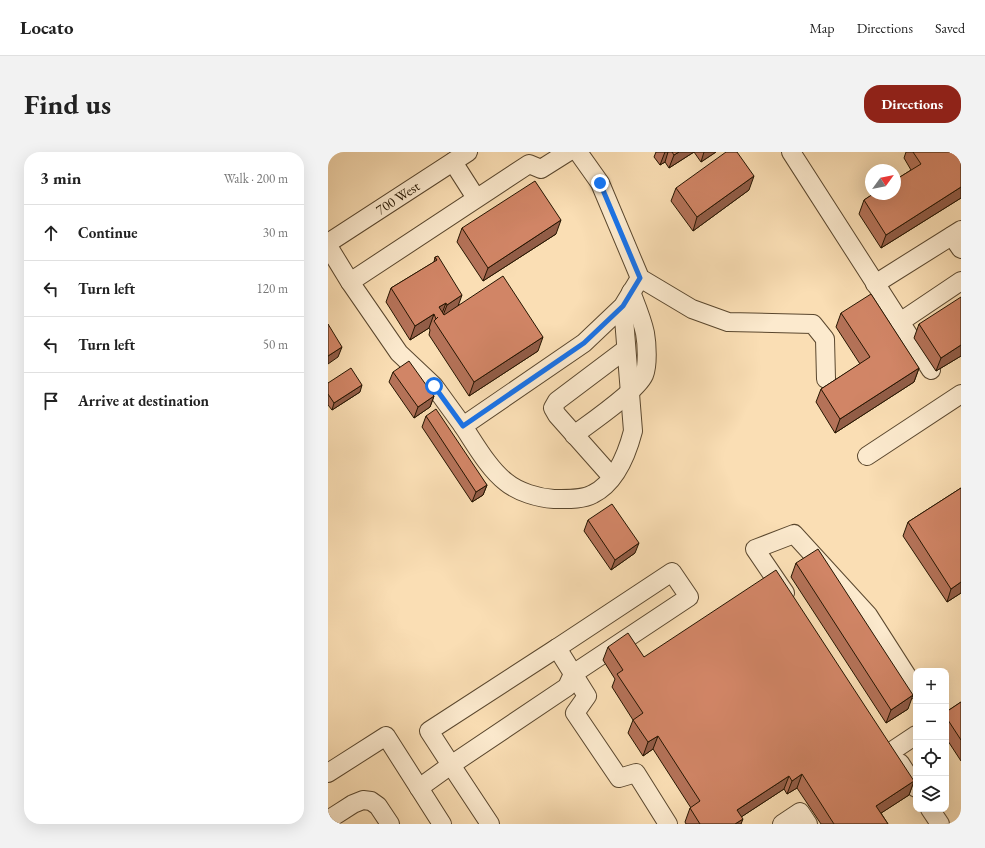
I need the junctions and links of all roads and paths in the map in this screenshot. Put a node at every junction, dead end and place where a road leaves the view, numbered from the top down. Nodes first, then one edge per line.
1 (468, 152) edge
2 (568, 152) edge
3 (578, 152) edge
4 (791, 152) edge
5 (453, 162) junction
6 (476, 198) junction
7 (958, 238) edge
8 (328, 245) edge
9 (961, 281) edge
10 (350, 282) junction
11 (875, 284) junction
12 (631, 292) junction
13 (900, 322) junction
14 (626, 349) junction
15 (931, 370) dead end
16 (826, 379) dead end
17 (630, 392) junction
18 (961, 394) edge
19 (463, 426) junction
20 (574, 435) junction
21 (867, 456) dead end
22 (612, 477) junction
23 (792, 604) edge
24 (556, 648) junction
25 (573, 674) junction
26 (913, 685) edge
27 (913, 736) edge
28 (451, 765) junction
29 (328, 773) edge
30 (913, 783) edge
31 (419, 788) junction
32 (932, 812) edge
33 (328, 820) edge
34 (390, 824) edge
35 (442, 824) edge
36 (490, 824) edge
37 (668, 824) edge
38 (782, 824) edge
39 (808, 824) edge
40 (940, 824) edge

1 - 5 street, 700 West
2 - 6 street
3 - 12 street
4 - 11 street
5 - 6 street
5 - 8 street, 700 West
6 - 10 street
7 - 11 street
8 - 10 street
9 - 13 street
10 - 19 street
11 - 13 street
12 - 14 street
12 - 16 street
12 - 17 street
12 - 19 street
13 - 15 street
14 - 17 street
14 - 20 street
17 - 20 street
17 - 22 street
18 - 21 street
19 - 22 street
20 - 22 street
23 - 26 street
24 - 25 street
24 - 25 street
24 - 28 street
25 - 28 street
25 - 37 street
27 - 30 street
28 - 31 street
28 - 36 street
29 - 31 street
31 - 35 street
32 - 40 street
33 - 34 street
38 - 39 street

